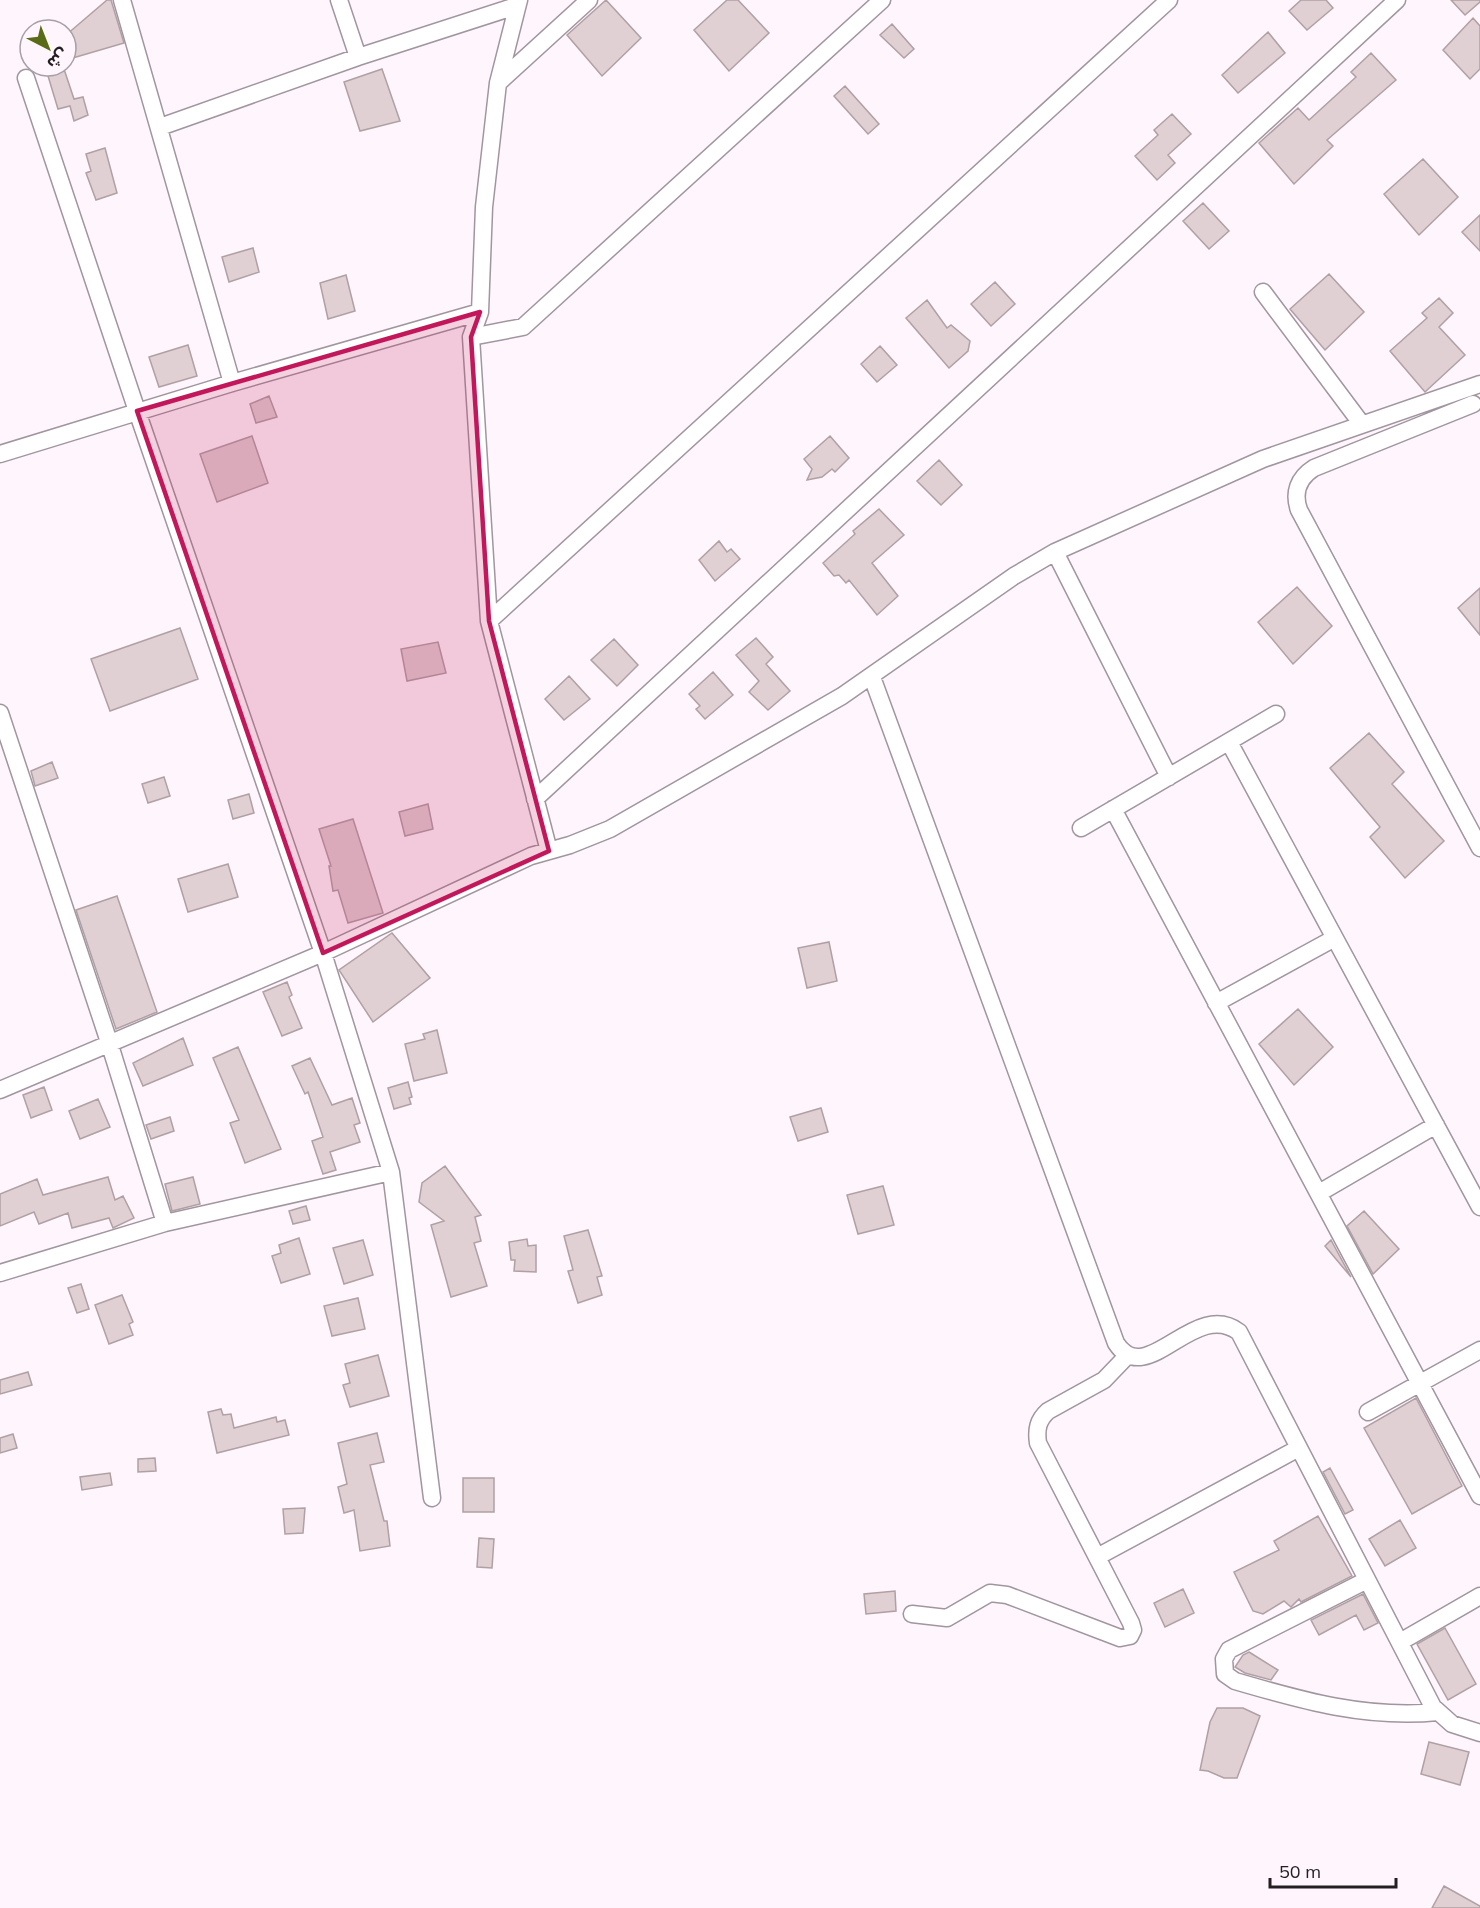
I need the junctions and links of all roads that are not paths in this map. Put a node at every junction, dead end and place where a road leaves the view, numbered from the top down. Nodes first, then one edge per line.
1 (122, 0) edge
2 (339, 0) edge
3 (589, 0) edge
4 (882, 0) edge
5 (1169, 0) edge
6 (1397, 0) edge
7 (518, 3) edge
8 (358, 57) junction
9 (26, 78) dead end
10 (498, 84) junction
11 (160, 127) junction
12 (1263, 292) dead end
13 (480, 312) junction
14 (471, 337) junction
15 (232, 383) junction
16 (1472, 386) edge
17 (137, 411) junction
18 (1477, 411) edge
19 (1361, 423) junction
20 (0, 454) edge
21 (1055, 552) junction
22 (489, 621) junction
23 (872, 677) junction
24 (0, 713) edge
25 (1276, 714) dead end
26 (1229, 742) junction
27 (1169, 777) junction
28 (535, 799) junction
29 (1113, 809) junction
30 (1081, 828) dead end
31 (1480, 848) edge
32 (549, 851) junction
33 (1334, 939) junction
34 (323, 953) junction
35 (1216, 1003) junction
36 (109, 1042) junction
37 (0, 1090) edge
38 (1436, 1125) junction
39 (391, 1172) junction
40 (1319, 1193) junction
41 (1480, 1207) edge
42 (165, 1223) junction
43 (0, 1273) edge
44 (1480, 1350) edge
45 (1128, 1355) junction
46 (1420, 1383) junction
47 (1368, 1412) dead end
48 (1297, 1449) junction
49 (1480, 1496) edge
50 (432, 1498) dead end
51 (1097, 1557) junction
52 (1367, 1580) junction
53 (1480, 1596) edge
54 (912, 1614) dead end
55 (1401, 1642) junction
56 (1438, 1712) junction
57 (1480, 1733) edge

1 - 11 street
2 - 8 street
3 - 10 street
4 - 14 street
5 - 22 street
6 - 28 street
7 - 8 street
7 - 10 street
8 - 11 street
9 - 17 street
10 - 13 street
11 - 15 street
12 - 19 street
13 - 14 street
13 - 15 street
14 - 22 street
15 - 17 street
16 - 18 street
16 - 19 street
17 - 20 street
17 - 34 street
18 - 31 street
19 - 21 street
21 - 23 street
21 - 27 street
22 - 28 street
23 - 32 street
23 - 45 street
24 - 36 street
25 - 26 street
26 - 27 street
26 - 33 street
27 - 29 street
28 - 32 street
29 - 30 street
29 - 35 street
32 - 34 street
33 - 35 street
33 - 38 street
34 - 36 street
34 - 39 street
35 - 40 street
36 - 37 street
36 - 42 street
38 - 40 street
38 - 41 street
39 - 42 street
39 - 50 street
40 - 46 street
42 - 43 street
44 - 46 street
45 - 48 street
45 - 51 street
46 - 47 street
46 - 49 street
48 - 51 street
48 - 52 street
51 - 54 street
52 - 55 street
52 - 56 street
53 - 55 street
55 - 56 street
56 - 57 street

